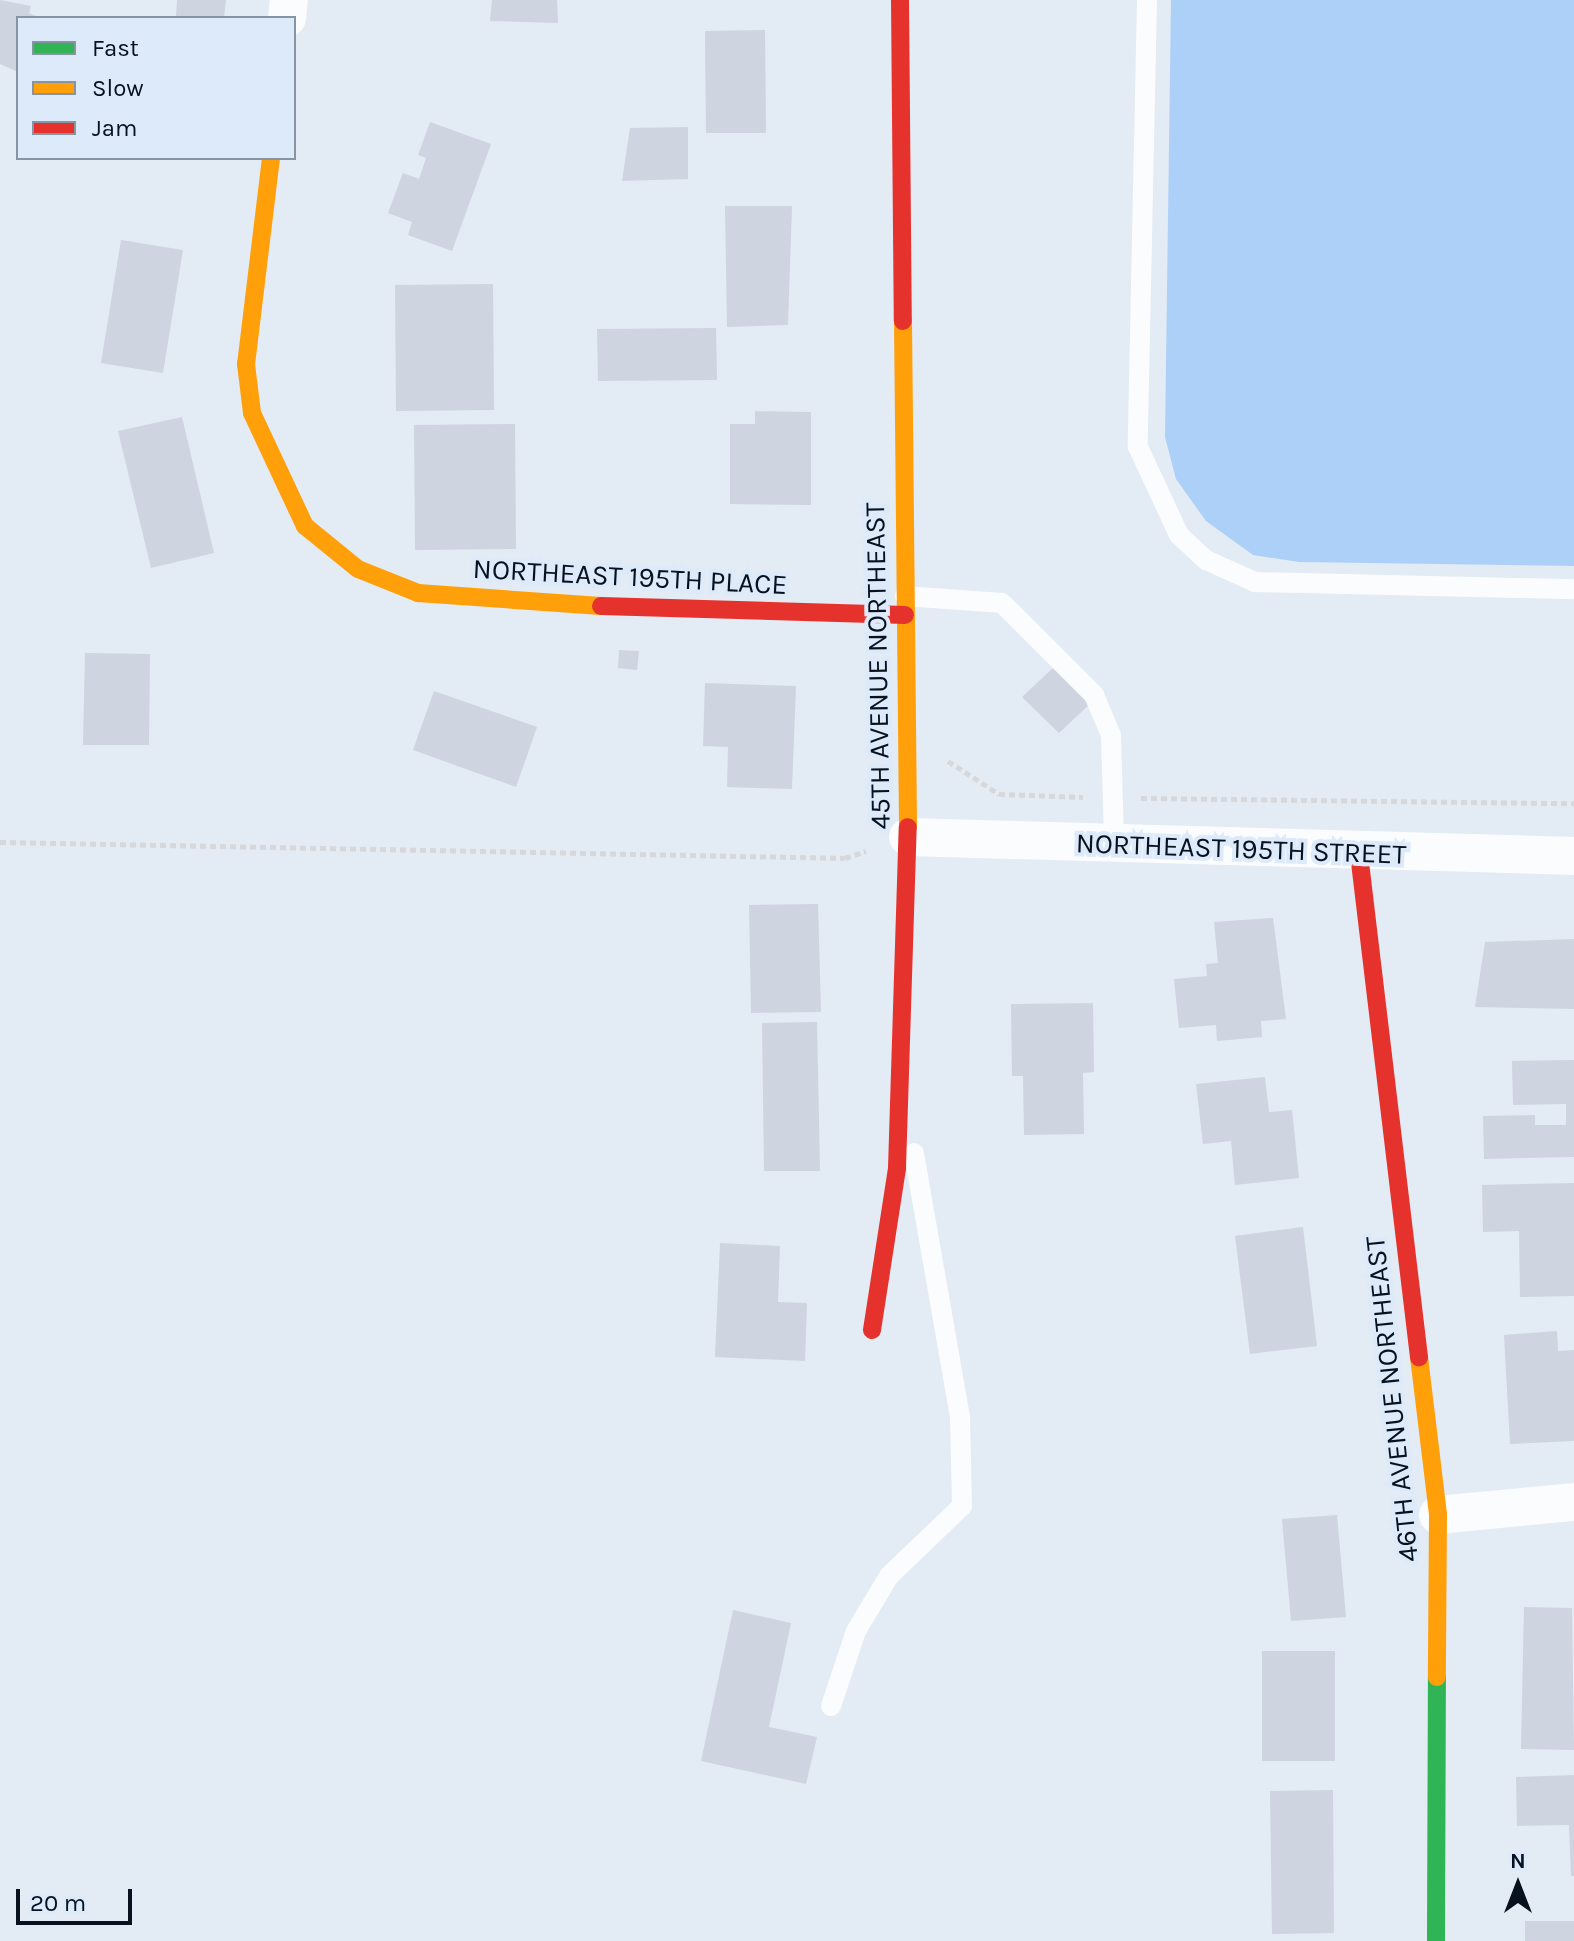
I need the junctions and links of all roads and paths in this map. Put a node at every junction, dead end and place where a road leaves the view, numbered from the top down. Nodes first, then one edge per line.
1 (900, 0) edge
2 (1147, 0) edge
3 (271, 160) edge
4 (1574, 589) edge
5 (905, 606) junction
6 (947, 747) dead end
7 (1113, 798) junction
8 (1574, 803) edge
9 (908, 837) junction
10 (0, 842) edge
11 (1114, 844) junction
12 (1359, 854) junction
13 (1574, 856) edge
14 (900, 1071) junction
15 (872, 1330) dead end
16 (1574, 1502) edge
17 (1438, 1515) junction
18 (831, 1706) dead end
19 (1436, 1941) edge

1 - 5 street, 45TH AVENUE NORTHEAST
2 - 4 lane
3 - 5 street, NORTHEAST 195TH PLACE
5 - 7 lane
5 - 9 street, 45TH AVENUE NORTHEAST
6 - 7 path
7 - 8 path
7 - 11 lane
9 - 10 path
9 - 11 street, NORTHEAST 195TH STREET
9 - 14 street, 45TH AVENUE NORTHEAST
11 - 12 street, NORTHEAST 195TH STREET
12 - 13 street, NORTHEAST 195TH STREET
12 - 17 street, 46TH AVENUE NORTHEAST
14 - 15 street, 45TH AVENUE NORTHEAST
14 - 18 lane
16 - 17 street
17 - 19 street, 46TH AVENUE NORTHEAST

